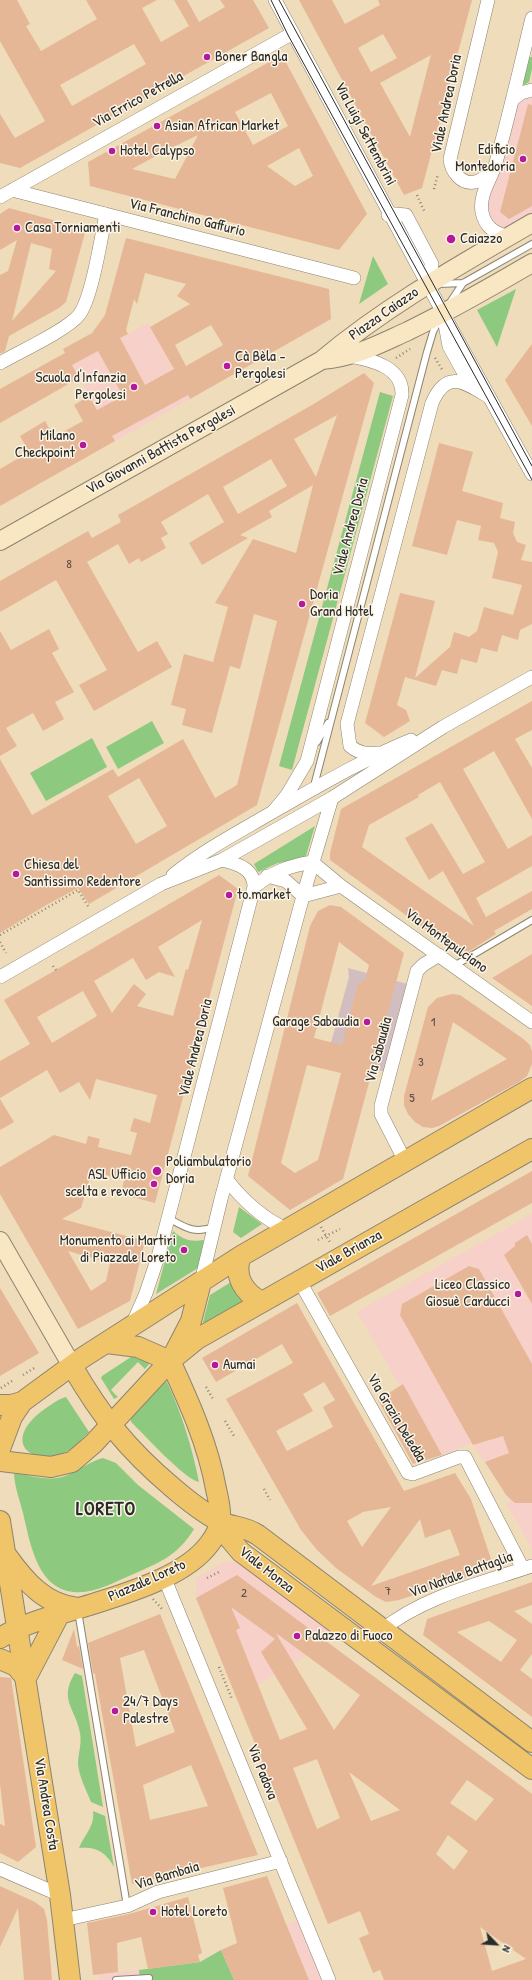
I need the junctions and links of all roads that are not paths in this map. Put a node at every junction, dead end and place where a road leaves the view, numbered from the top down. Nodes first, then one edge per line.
1 (275, 0) edge
2 (488, 0) edge
3 (532, 18) edge
4 (292, 33) junction
5 (530, 38) edge
6 (532, 90) edge
7 (512, 100) junction
8 (492, 173) junction
9 (12, 190) junction
10 (0, 197) edge
11 (106, 214) junction
12 (389, 215) junction
13 (532, 223) edge
14 (509, 237) junction
15 (532, 244) edge
16 (529, 265) edge
17 (354, 278) dead end
18 (462, 283) junction
19 (428, 284) junction
20 (444, 313) junction
21 (346, 350) junction
22 (427, 352) joint
23 (0, 363) edge
24 (471, 386) junction
25 (489, 397) junction
26 (532, 474) edge
27 (0, 541) edge
28 (532, 677) edge
29 (331, 718) junction
30 (443, 727) junction
31 (379, 753) junction
32 (307, 761) junction
33 (314, 788) junction
34 (332, 798) junction
35 (273, 812) junction
36 (294, 819) junction
37 (222, 860) junction
38 (312, 862) junction
39 (267, 876) junction
40 (161, 884) junction
41 (341, 886) junction
42 (254, 887) junction
43 (302, 896) junction
44 (532, 920) edge
45 (439, 955) junction
46 (454, 966) junction
47 (0, 977) edge
48 (532, 1022) edge
49 (532, 1088) edge
50 (532, 1149) edge
51 (405, 1161) junction
52 (227, 1180) junction
53 (168, 1218) junction
54 (214, 1227) junction
55 (287, 1229) junction
56 (0, 1241) edge
57 (241, 1256) junction
58 (299, 1280) junction
59 (201, 1282) junction
60 (262, 1302) junction
61 (131, 1327) junction
62 (107, 1343) junction
63 (170, 1361) junction
64 (72, 1366) junction
65 (22, 1402) junction
66 (0, 1405) edge
67 (110, 1424) junction
68 (0, 1449) edge
69 (0, 1461) edge
70 (0, 1521) edge
71 (220, 1522) junction
72 (239, 1549) junction
73 (205, 1550) junction
74 (6, 1554) junction
75 (528, 1568) edge
76 (164, 1577) junction
77 (318, 1581) junction
78 (0, 1587) edge
79 (304, 1600) junction
80 (78, 1608) junction
81 (59, 1615) junction
82 (382, 1630) junction
83 (8, 1634) edge
84 (0, 1659) edge
85 (26, 1678) junction
86 (532, 1742) edge
87 (532, 1769) edge
88 (281, 1861) junction
89 (0, 1869) edge
90 (60, 1895) junction
91 (127, 1906) junction
92 (63, 1920) junction
93 (149, 1978) dead end
94 (70, 1980) edge
95 (116, 1980) edge
96 (329, 1980) edge

1 - 4 street, Via Luigi Settembrini
2 - 8 street, Viale Andrea Doria
3 - 5 street
4 - 9 street, Via Errico Petrella
4 - 12 street, Via Luigi Settembrini
5 - 7 street
6 - 7 street
7 - 8 street
8 - 14 street
9 - 10 street, Via Errico Petrella
9 - 11 street, Via Franchino Gaffurio
11 - 17 street, Via Franchino Gaffurio
11 - 23 street
12 - 19 street, Via Luigi Settembrini
12 - 19 street
13 - 14 main road
14 - 19 main road, Piazza Caiazzo
15 - 18 lane
16 - 20 main road, Piazza Caiazzo
18 - 19 lane, Piazza Caiazzo
18 - 20 lane, Piazza Caiazzo
19 - 20 street, Via Luigi Settembrini
19 - 21 main road, Piazza Caiazzo
20 - 21 main road, Piazza Caiazzo
20 - 22 lane, Piazza Caiazzo
20 - 24 street
20 - 25 street, Via Luigi Settembrini
21 - 27 main road, Via Giovanni Battista Pergolesi
21 - 32 street, Viale Andrea Doria
22 - 29 lane, Viale Andrea Doria
24 - 25 street
24 - 31 street
25 - 26 street, Via Luigi Settembrini
28 - 30 street
29 - 32 lane, Viale Andrea Doria
29 - 33 lane, Viale Andrea Doria
30 - 31 street
30 - 34 street
31 - 33 street
32 - 35 street, Viale Andrea Doria
33 - 35 street
33 - 36 street
34 - 36 street
34 - 38 street
35 - 40 street
36 - 37 street
37 - 40 street
37 - 42 street
38 - 39 street
38 - 41 street, Via Montepulciano
38 - 43 street
39 - 42 street
39 - 43 street
40 - 47 street
41 - 43 street
41 - 45 street, Via Montepulciano
42 - 53 street, Viale Andrea Doria
43 - 52 street
44 - 46 lane
45 - 46 street, Via Montepulciano
45 - 51 street, Via Sabaudia
46 - 48 street, Via Montepulciano
49 - 51 main road
50 - 58 main road, Viale Brianza
51 - 55 main road
52 - 54 street
52 - 55 street
53 - 54 lane
53 - 61 street, Viale Andrea Doria
54 - 59 street
55 - 57 main road
56 - 64 main road
57 - 59 main road
57 - 60 main road
58 - 60 main road, Viale Brianza
58 - 75 street, Via Grazia Deledda
59 - 61 main road
59 - 63 main road
60 - 63 main road, Viale Brianza
61 - 62 main road
62 - 63 main road
62 - 64 main road
63 - 67 main road
63 - 71 main road, Piazzale Loreto
64 - 65 main road
64 - 67 main road
65 - 66 main road
65 - 68 main road
67 - 69 main road
67 - 71 main road
70 - 74 main road, Piazzale Loreto
71 - 72 main road, Viale Monza
71 - 73 main road, Piazzale Loreto
71 - 77 main road, Viale Monza
72 - 73 main road
72 - 79 main road, Viale Monza
73 - 76 main road, Piazzale Loreto
74 - 78 main road
74 - 80 main road, Piazzale Loreto
74 - 83 main road, Piazzale Loreto
75 - 82 street, Via Natale Battaglia
76 - 80 main road, Piazzale Loreto
76 - 88 street, Via Padova
77 - 79 main road
77 - 82 main road, Viale Monza
79 - 87 main road, Viale Monza
80 - 81 main road, Piazzale Loreto
80 - 91 lane
81 - 83 main road, Piazzale Loreto
81 - 85 main road
82 - 86 main road, Viale Monza
83 - 85 main road, Via Andrea Costa
84 - 85 main road
85 - 90 main road, Via Andrea Costa
88 - 91 street, Via Bambaia
88 - 96 street, Via Padova
89 - 90 street
90 - 92 main road, Via Andrea Costa
91 - 92 street, Via Bambaia
92 - 94 main road, Via Andrea Costa
93 - 95 lane

